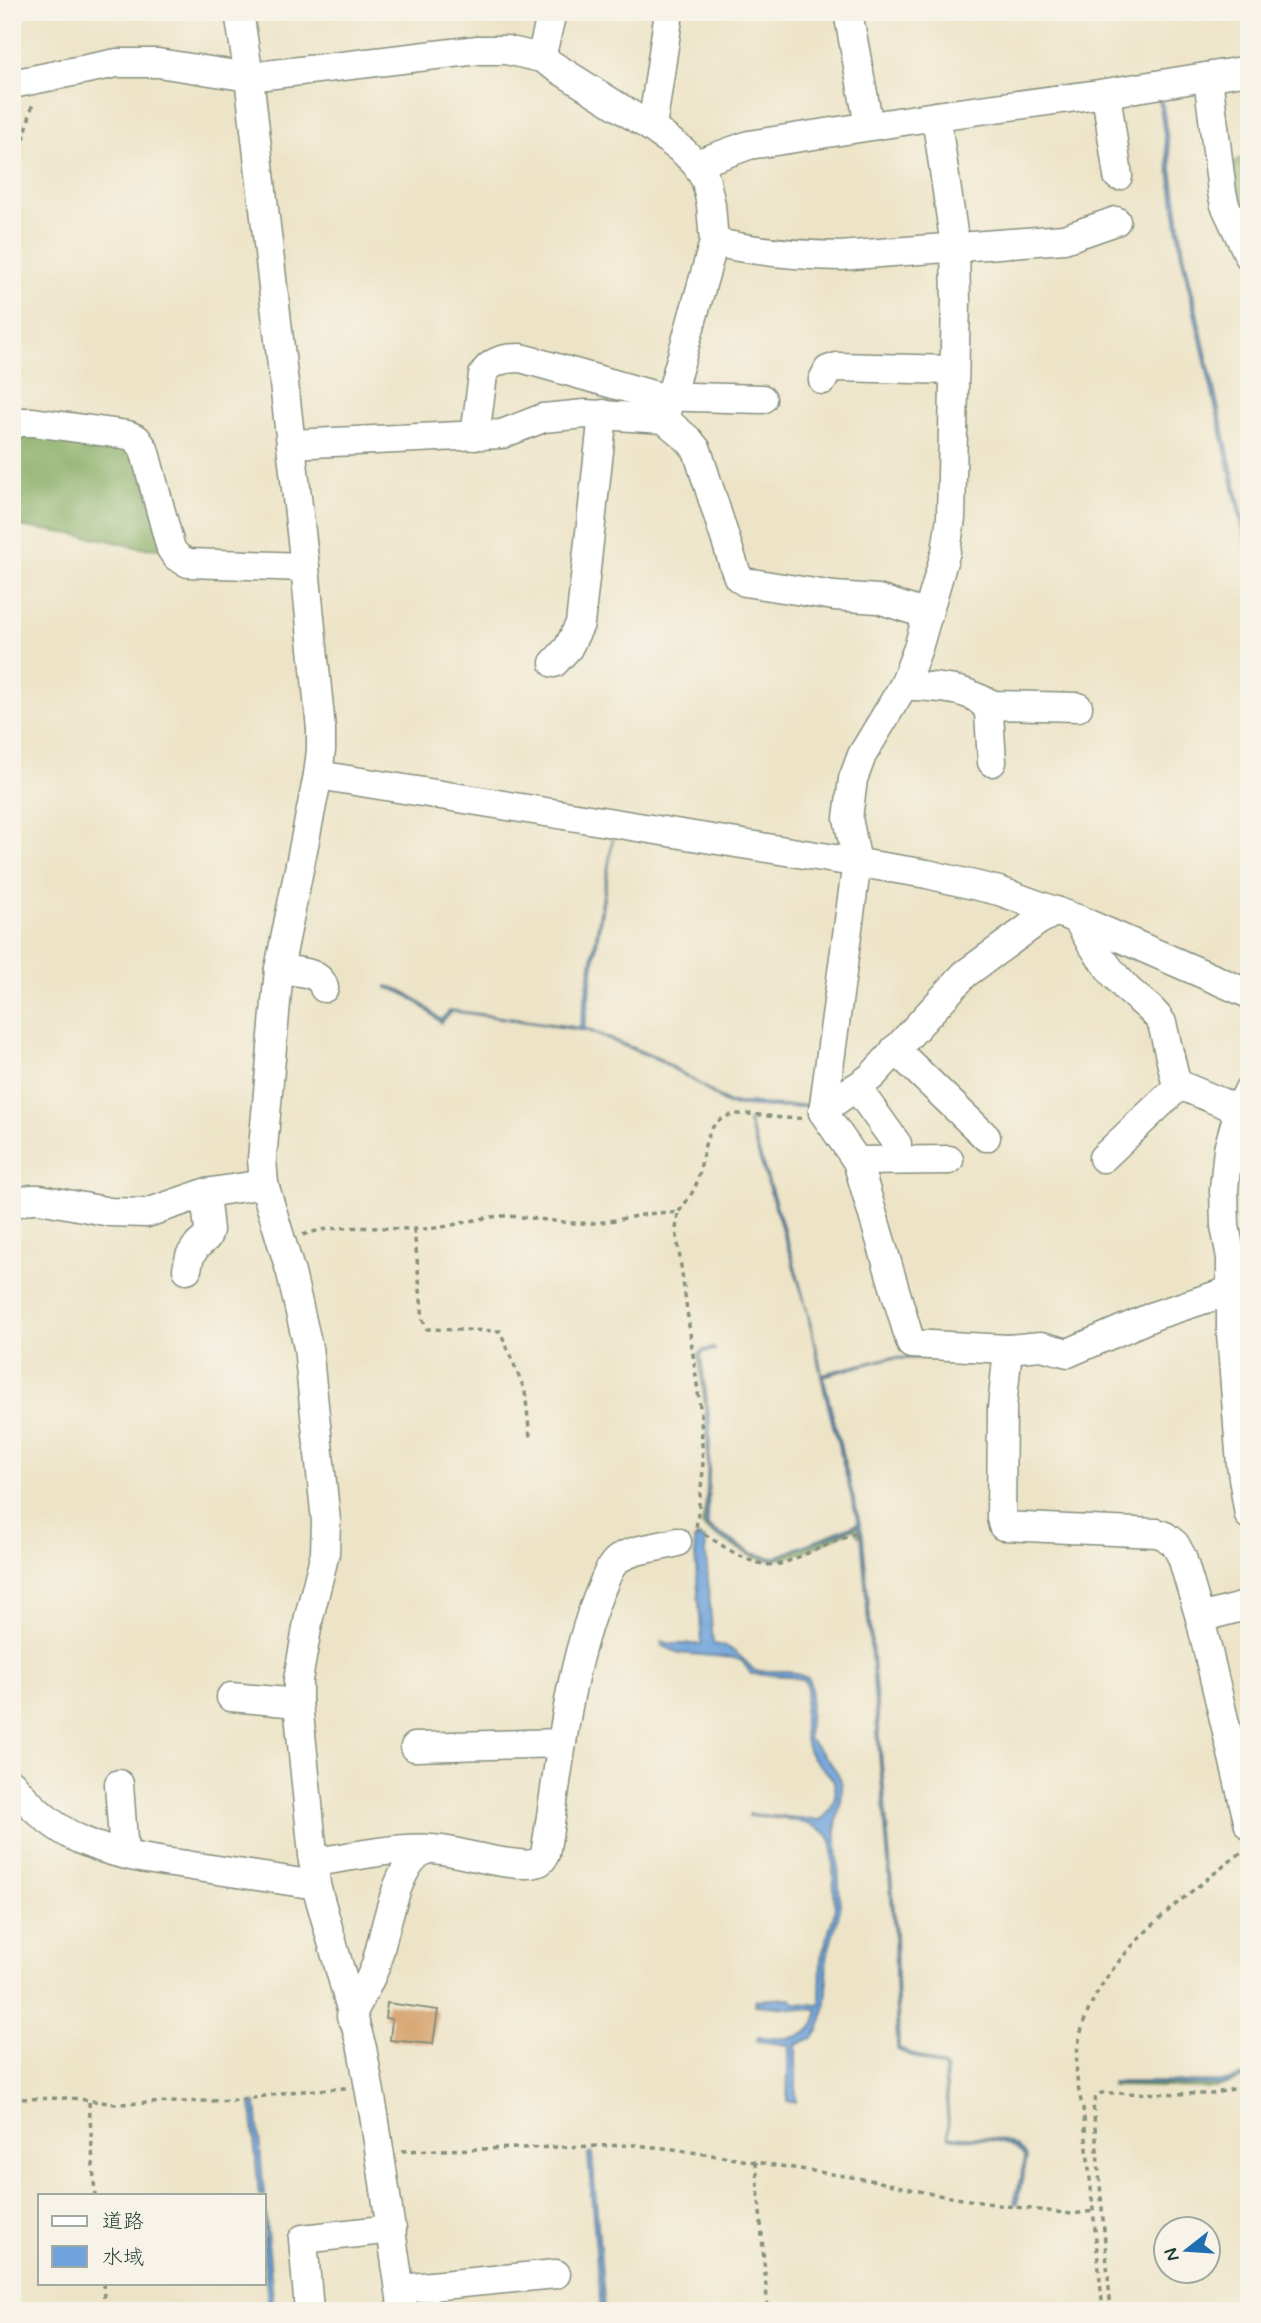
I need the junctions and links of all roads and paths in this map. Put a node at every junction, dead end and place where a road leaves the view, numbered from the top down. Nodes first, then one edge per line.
1 (239, 12) edge
2 (552, 12) edge
3 (669, 12) edge
4 (848, 12) edge
5 (541, 58) junction
6 (1249, 70) edge
7 (48, 77) junction
8 (249, 77) junction
9 (1208, 77) junction
10 (12, 84) edge
11 (1106, 93) junction
12 (936, 116) junction
13 (869, 126) junction
14 (652, 128) junction
15 (696, 164) junction
16 (1118, 176) dead end
17 (12, 188) edge
18 (1116, 221) dead end
19 (714, 242) junction
20 (955, 246) junction
21 (1249, 256) edge
22 (953, 370) junction
23 (823, 380) dead end
24 (762, 399) dead end
25 (667, 407) junction
26 (603, 414) junction
27 (12, 425) edge
28 (475, 436) junction
29 (291, 444) junction
30 (305, 567) junction
31 (928, 615) junction
32 (554, 663) dead end
33 (904, 685) junction
34 (978, 698) junction
35 (1078, 707) dead end
36 (992, 762) dead end
37 (318, 775) junction
38 (857, 862) junction
39 (1066, 915) junction
40 (279, 969) junction
41 (324, 988) dead end
42 (1249, 994) edge
43 (895, 1049) junction
44 (1180, 1085) junction
45 (857, 1088) junction
46 (1244, 1100) edge
47 (823, 1112) junction
48 (986, 1137) dead end
49 (897, 1144) dead end
50 (1103, 1158) dead end
51 (948, 1160) dead end
52 (857, 1161) junction
53 (264, 1184) junction
54 (205, 1193) junction
55 (12, 1204) edge
56 (678, 1213) junction
57 (414, 1229) junction
58 (281, 1244) junction
59 (187, 1269) dead end
60 (1233, 1290) junction
61 (1008, 1349) junction
62 (530, 1437) dead end
63 (1249, 1515) edge
64 (855, 1533) dead end
65 (686, 1535) junction
66 (1249, 1605) edge
67 (1200, 1618) junction
68 (231, 1697) dead end
69 (298, 1703) junction
70 (562, 1743) junction
71 (415, 1747) dead end
72 (119, 1784) dead end
73 (16, 1793) edge
74 (1249, 1825) edge
75 (1249, 1847) edge
76 (426, 1850) junction
77 (124, 1854) junction
78 (314, 1873) junction
79 (351, 2016) junction
80 (1249, 2085) edge
81 (369, 2086) junction
82 (12, 2099) edge
83 (89, 2102) junction
84 (380, 2151) junction
85 (756, 2162) junction
86 (95, 2194) edge
87 (1094, 2211) junction
88 (392, 2229) junction
89 (556, 2274) dead end
90 (103, 2284) edge
91 (402, 2300) edge
92 (106, 2311) edge
93 (309, 2311) edge
94 (768, 2311) edge
95 (1103, 2311) edge
96 (1111, 2311) edge

1 - 8 street
2 - 5 street
3 - 14 street
4 - 13 street
5 - 8 street
5 - 14 street
6 - 9 street
7 - 8 street
7 - 10 street
7 - 17 path
8 - 29 street
9 - 11 street
9 - 21 street
11 - 12 street
11 - 16 street
12 - 13 street
12 - 20 street
13 - 15 street
14 - 15 street
15 - 19 street
18 - 20 street
19 - 20 street
19 - 25 street
20 - 22 street
22 - 23 street
22 - 31 street
24 - 25 street
25 - 26 street
25 - 28 street
25 - 31 street
26 - 28 street
26 - 32 street
27 - 30 street
28 - 29 street
29 - 30 street
30 - 37 street
31 - 33 street
33 - 34 street
33 - 38 street
34 - 35 street
34 - 36 street
37 - 38 street
37 - 40 street
38 - 39 street
38 - 47 street
39 - 42 street
39 - 43 street
39 - 44 street
40 - 41 street
40 - 53 street
43 - 45 street
43 - 48 street
44 - 46 street
44 - 50 street
45 - 47 street
45 - 49 street
46 - 60 street
47 - 52 street
47 - 56 path
51 - 52 street
52 - 61 street
53 - 54 street
53 - 58 street
54 - 55 street
54 - 59 street
56 - 57 path
56 - 65 path
57 - 58 path
57 - 62 path
58 - 69 street
60 - 61 street
60 - 63 street
61 - 67 street
64 - 65 path
65 - 70 street
66 - 67 street
67 - 74 street
68 - 69 street
69 - 78 street
70 - 71 street
70 - 76 street
72 - 77 street
73 - 77 street
75 - 87 path
76 - 78 street
76 - 79 street
77 - 78 street
78 - 79 street
79 - 81 street
80 - 96 path
81 - 83 path
81 - 84 street
82 - 83 path
83 - 86 path
84 - 85 path
84 - 88 street
85 - 87 path
85 - 94 path
87 - 95 path
88 - 91 street
88 - 93 street
89 - 91 street
90 - 92 path

